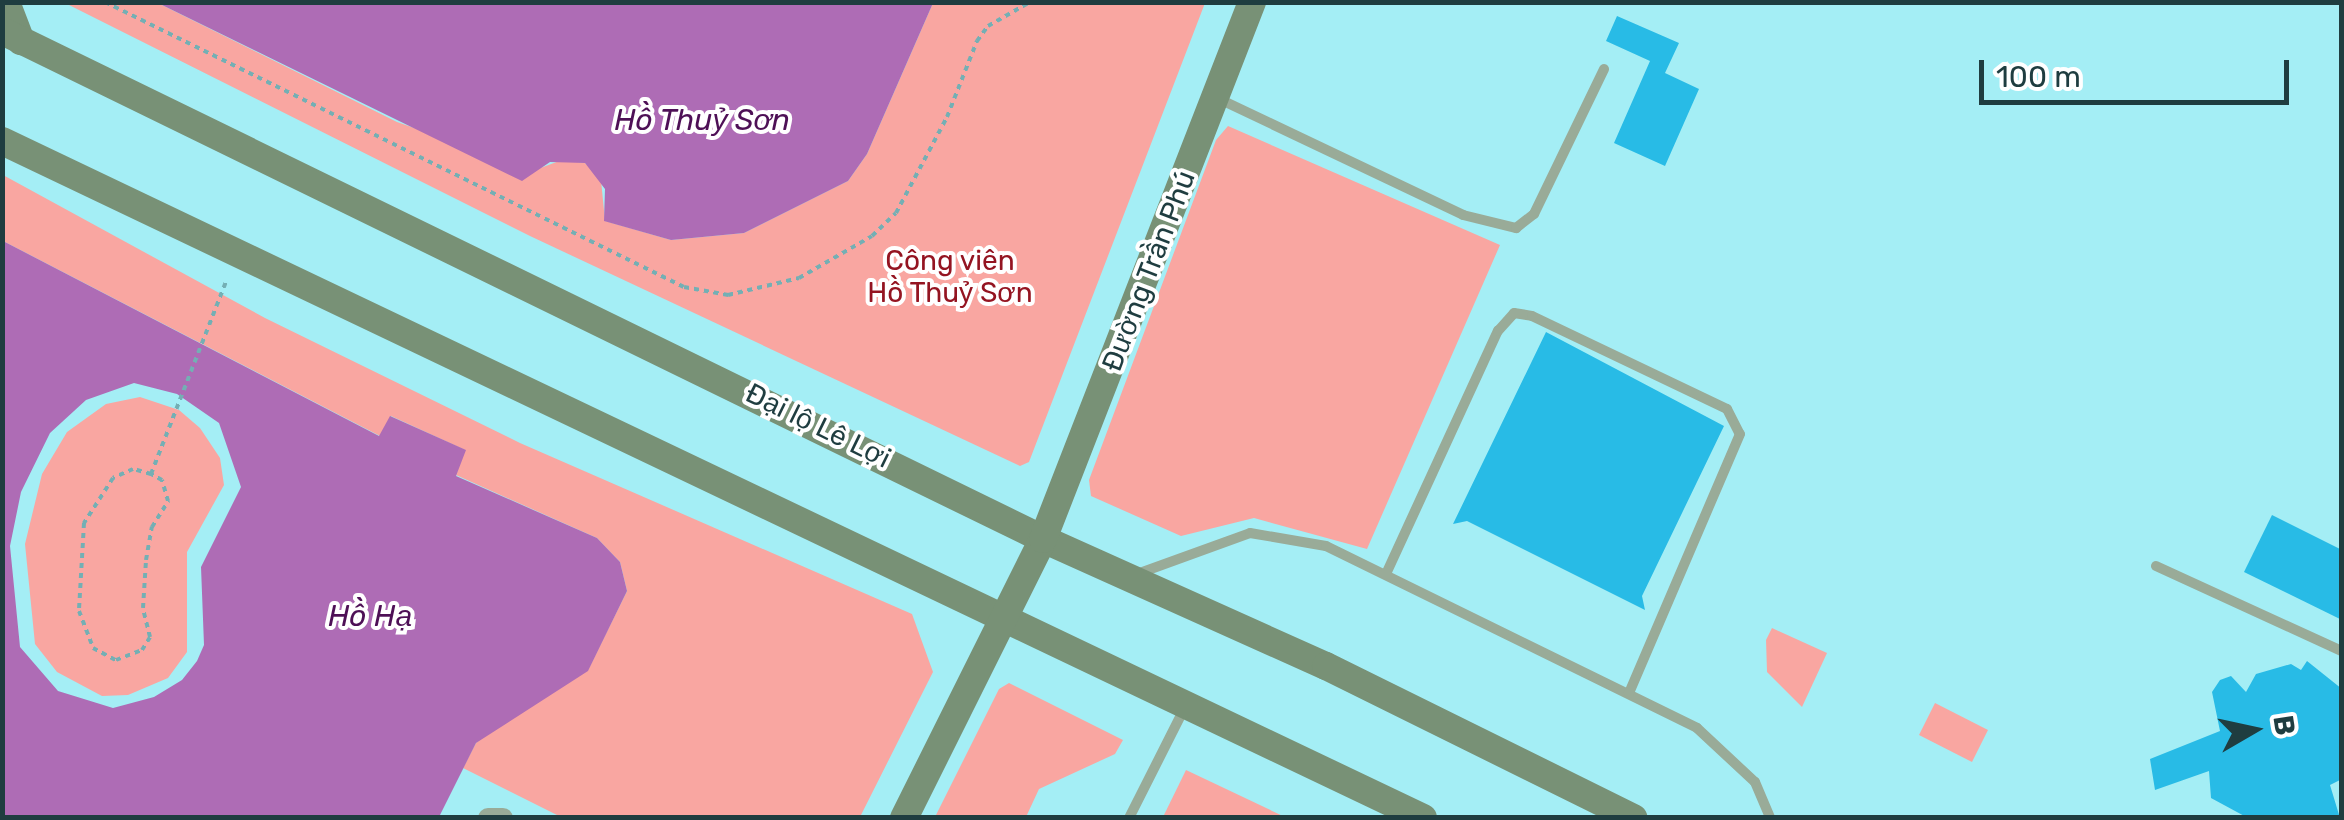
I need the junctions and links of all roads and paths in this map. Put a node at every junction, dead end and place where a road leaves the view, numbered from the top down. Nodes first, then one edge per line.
1 (6, 2) edge
2 (105, 2) edge
3 (1030, 2) edge
4 (1252, 2) edge
5 (12, 36) edge
6 (1604, 69) dead end
7 (1214, 97) junction
8 (2, 141) edge
9 (226, 282) dead end
10 (150, 474) junction
11 (1044, 539) junction
12 (2156, 566) dead end
13 (1386, 574) junction
14 (1133, 575) junction
15 (1000, 617) junction
16 (2342, 651) edge
17 (1629, 693) junction
18 (1186, 703) junction
19 (488, 818) edge
20 (502, 818) edge
21 (904, 818) edge
22 (1129, 818) edge
23 (1423, 818) edge
24 (1634, 818) edge
25 (1770, 818) edge

1 - 5 main road
2 - 3 path
4 - 7 main road, Đường Trần Phú
5 - 11 main road, Đại lộ Lê Lợi
6 - 7 lane
7 - 11 main road, Đường Trần Phú
8 - 15 main road
9 - 10 path
10 - 10 path
11 - 14 main road, Đại lộ Lê Lợi
11 - 15 main road, Đường Trần Phú
12 - 16 lane
13 - 14 lane
13 - 17 lane
13 - 17 lane
14 - 24 main road, Đại lộ Lê Lợi
15 - 18 main road
15 - 21 main road, Đường Trần Phú
17 - 25 lane
18 - 22 lane
18 - 23 main road
19 - 20 street

